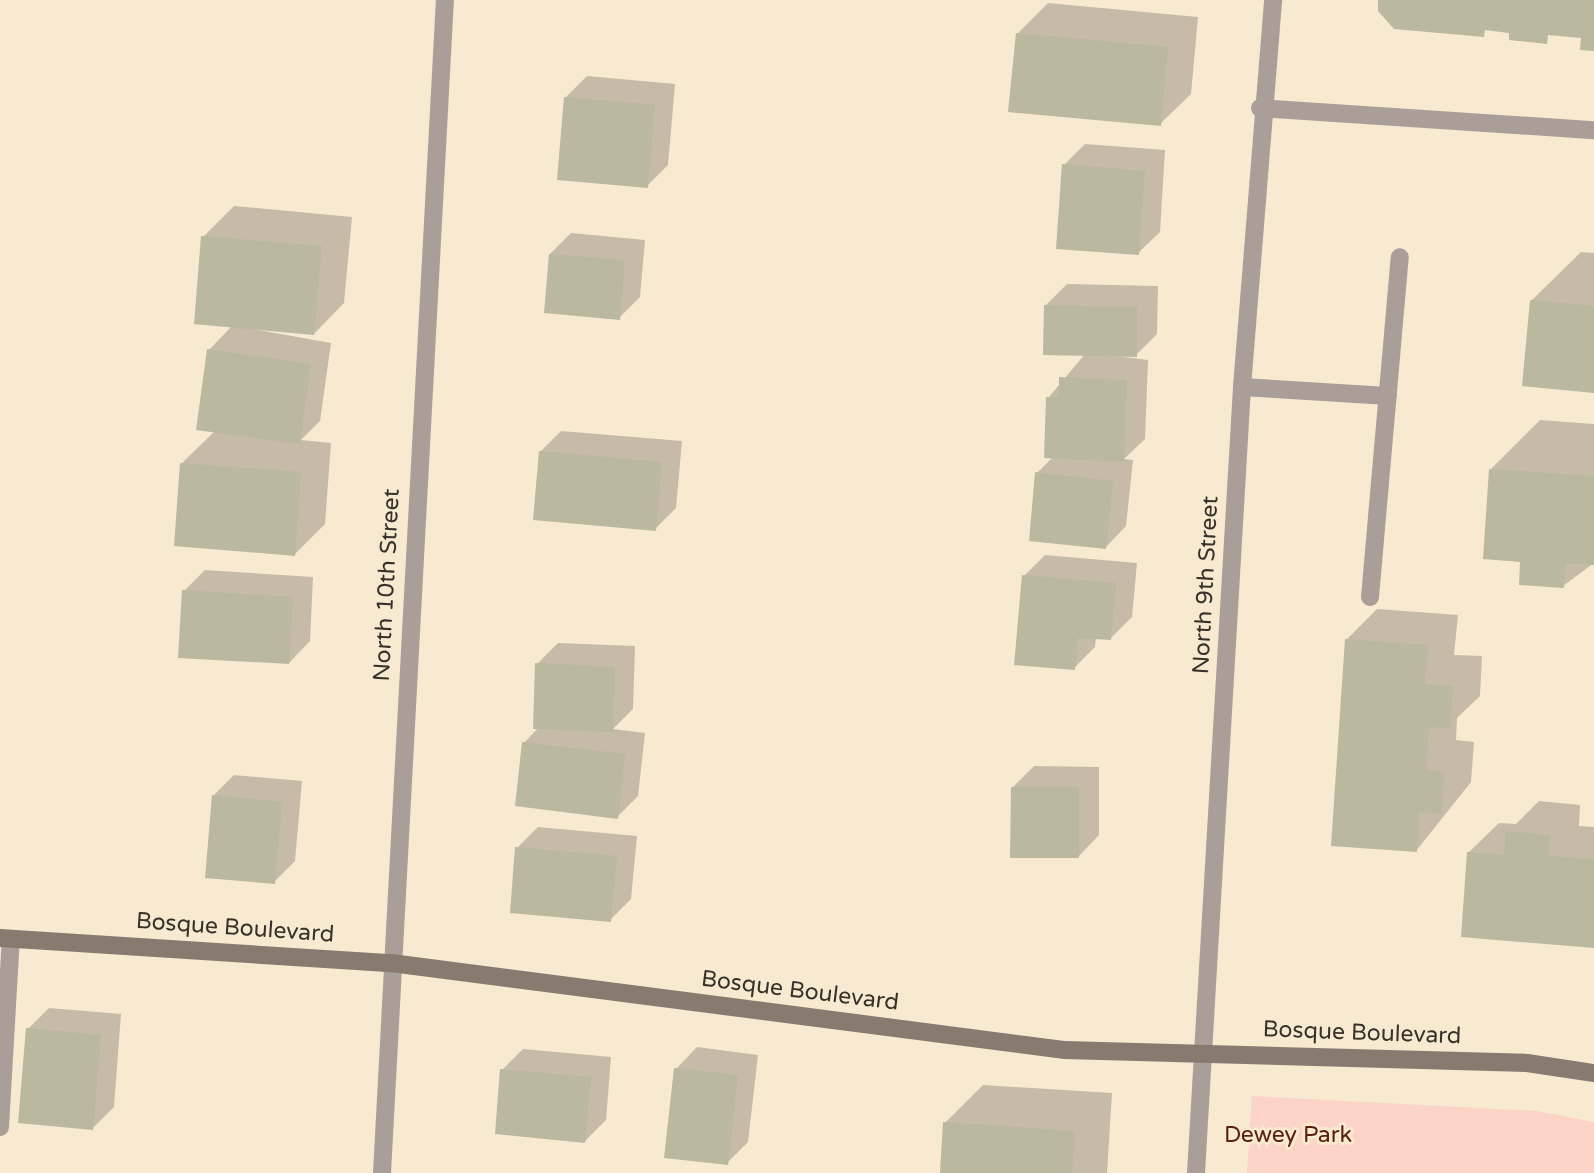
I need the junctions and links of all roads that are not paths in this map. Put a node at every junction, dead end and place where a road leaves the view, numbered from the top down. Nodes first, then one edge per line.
1 (444, 0) edge
2 (1273, 0) edge
3 (1260, 108) junction
4 (1594, 130) edge
5 (1400, 257) dead end
6 (1242, 387) junction
7 (1388, 396) junction
8 (1370, 597) dead end
9 (5, 938) edge
10 (391, 963) junction
11 (1207, 1054) junction
12 (1594, 1073) edge
13 (0, 1127) edge
14 (382, 1173) edge
15 (1196, 1173) edge

1 - 10 street, North 10th Street
2 - 3 street, North 9th Street
3 - 4 street
3 - 6 street, North 9th Street
5 - 7 street
6 - 7 street
6 - 11 street, North 9th Street
7 - 8 street
9 - 10 main road, Bosque Boulevard
9 - 13 street
10 - 11 main road, Bosque Boulevard
10 - 14 street, North 10th Street
11 - 12 main road, Bosque Boulevard
11 - 15 street, North 9th Street

